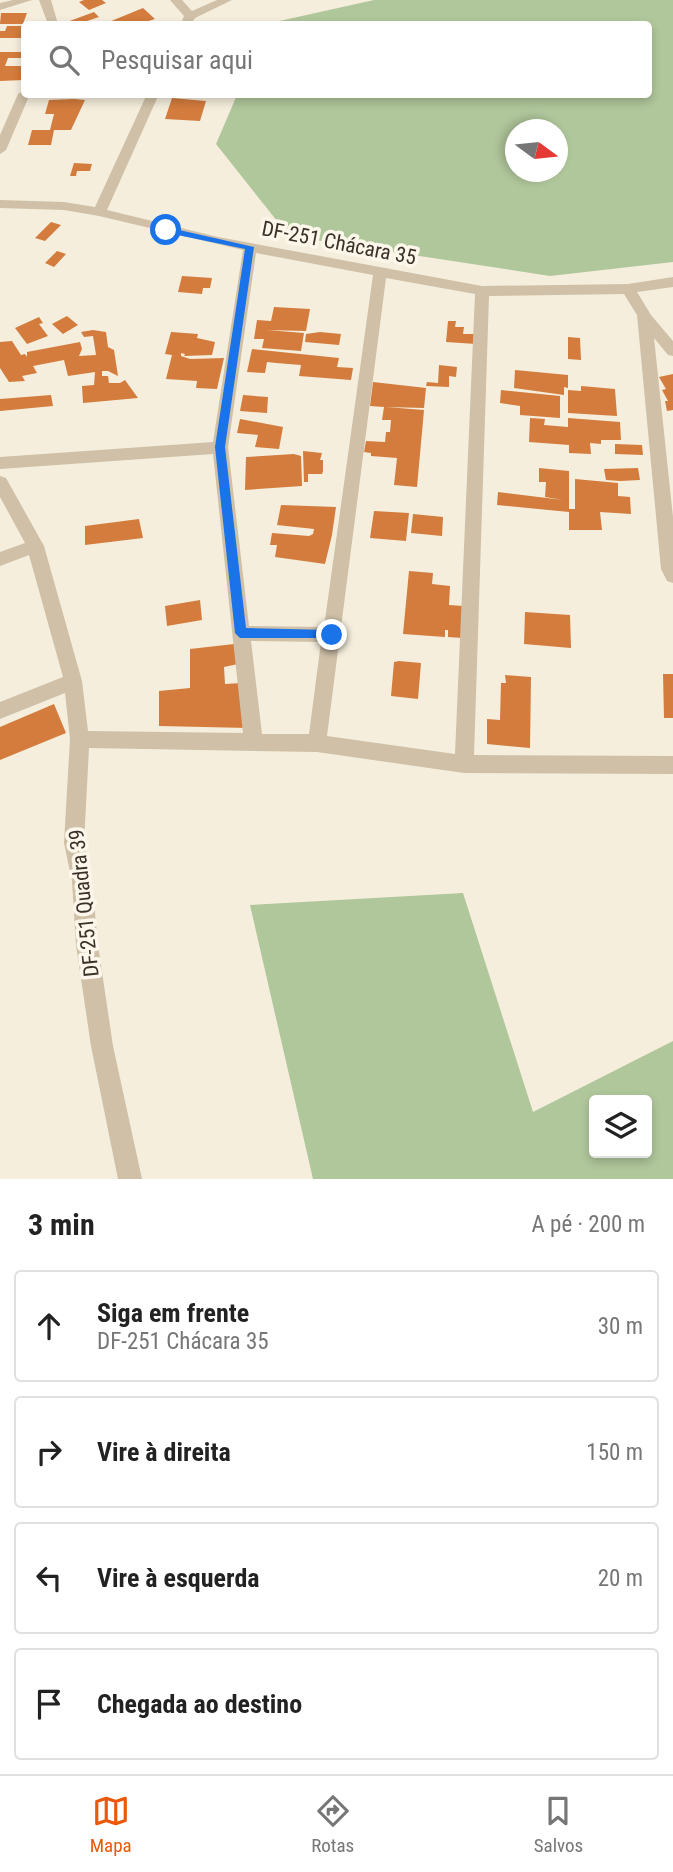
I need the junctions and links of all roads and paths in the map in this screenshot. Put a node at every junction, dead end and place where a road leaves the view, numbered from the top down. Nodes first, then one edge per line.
1 (26, 0) edge
2 (45, 0) edge
3 (176, 0) edge
4 (226, 0) edge
5 (0, 7) edge
6 (188, 20) edge
7 (52, 21) edge
8 (22, 98) edge
9 (151, 98) edge
10 (0, 150) edge
11 (0, 204) edge
12 (99, 212) junction
13 (250, 247) junction
14 (380, 272) junction
15 (673, 282) edge
16 (628, 289) junction
17 (482, 291) junction
18 (644, 315) junction
19 (673, 351) edge
20 (220, 447) junction
21 (0, 463) edge
22 (0, 482) edge
23 (35, 546) junction
24 (0, 559) edge
25 (673, 576) edge
26 (240, 633) junction
27 (332, 635) junction
28 (73, 681) junction
29 (0, 711) edge
30 (80, 739) junction
31 (253, 741) junction
32 (317, 743) junction
33 (464, 764) junction
34 (673, 765) edge
35 (131, 1179) edge

1 - 5 street
2 - 7 street
3 - 6 street
4 - 6 street
8 - 10 street
9 - 12 street
11 - 12 street, DF-251 Chácara 35
12 - 13 street, DF-251 Chácara 35
13 - 14 street, DF-251 Chácara 35
13 - 20 street
14 - 17 street, DF-251 Chácara 35
14 - 27 street
15 - 16 street, DF-251 Chácara 35
16 - 17 street, DF-251 Chácara 35
16 - 18 street
17 - 33 street
18 - 19 street
18 - 25 street
20 - 21 street
20 - 26 street
22 - 23 street, DF-251 Quadra 39
23 - 24 street
23 - 28 street, DF-251 Quadra 39
26 - 27 street
26 - 31 street
27 - 32 street
28 - 29 street
28 - 30 street, DF-251 Quadra 39
30 - 31 street
30 - 35 street, DF-251 Quadra 39
31 - 32 street
32 - 33 street
33 - 34 street

